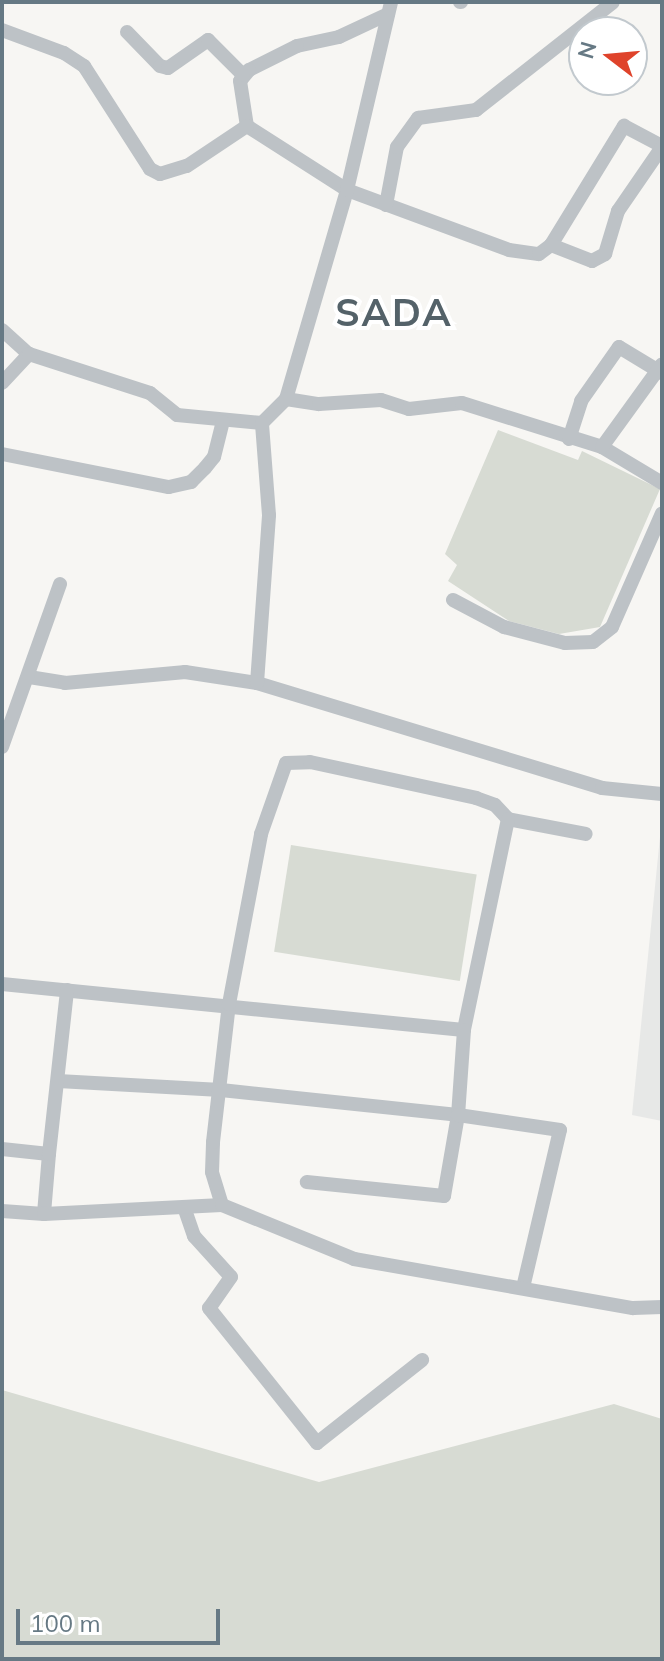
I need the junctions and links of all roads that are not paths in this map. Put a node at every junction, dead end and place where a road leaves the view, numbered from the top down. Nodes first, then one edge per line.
1 (613, 2) edge
2 (390, 8) edge
3 (2, 30) edge
4 (127, 32) dead end
5 (243, 75) junction
6 (247, 126) junction
7 (662, 147) edge
8 (347, 190) junction
9 (386, 205) junction
10 (551, 245) junction
11 (2, 330) edge
12 (29, 354) junction
13 (661, 369) edge
14 (2, 383) edge
15 (286, 399) junction
16 (223, 422) junction
17 (262, 423) junction
18 (569, 439) junction
19 (602, 447) junction
20 (2, 454) edge
21 (662, 483) edge
22 (662, 513) edge
23 (60, 584) dead end
24 (453, 600) dead end
25 (29, 677) junction
26 (257, 683) junction
27 (2, 747) edge
28 (662, 794) edge
29 (508, 819) junction
30 (586, 834) dead end
31 (2, 984) edge
32 (67, 990) junction
33 (229, 1004) junction
34 (464, 1030) junction
35 (58, 1081) junction
36 (221, 1090) junction
37 (458, 1115) junction
38 (2, 1149) edge
39 (49, 1154) junction
40 (307, 1182) dead end
41 (222, 1205) junction
42 (184, 1207) junction
43 (2, 1211) edge
44 (44, 1214) junction
45 (523, 1288) junction
46 (662, 1307) edge
47 (422, 1360) dead end

1 - 9 street
2 - 5 street
2 - 8 street
3 - 6 street
4 - 5 street
5 - 6 street
6 - 8 street
7 - 10 street
7 - 10 street
8 - 9 street
8 - 15 street
9 - 10 street
11 - 12 street
12 - 14 street
12 - 16 street
13 - 18 street
13 - 19 street
15 - 17 street
15 - 18 street
16 - 17 street
16 - 20 street
17 - 26 street
18 - 19 street
19 - 21 street
22 - 24 street
23 - 25 street
25 - 26 street
25 - 27 street
26 - 28 street
29 - 30 street
29 - 33 street
29 - 34 street
31 - 32 street
32 - 33 street
32 - 35 street
33 - 34 street
33 - 36 street
34 - 37 street
35 - 36 street
35 - 39 street
36 - 37 street
36 - 41 street
37 - 40 street
37 - 45 street
38 - 39 street
39 - 44 street
41 - 42 street
41 - 45 street
42 - 44 street
42 - 47 street
43 - 44 street
45 - 46 street

